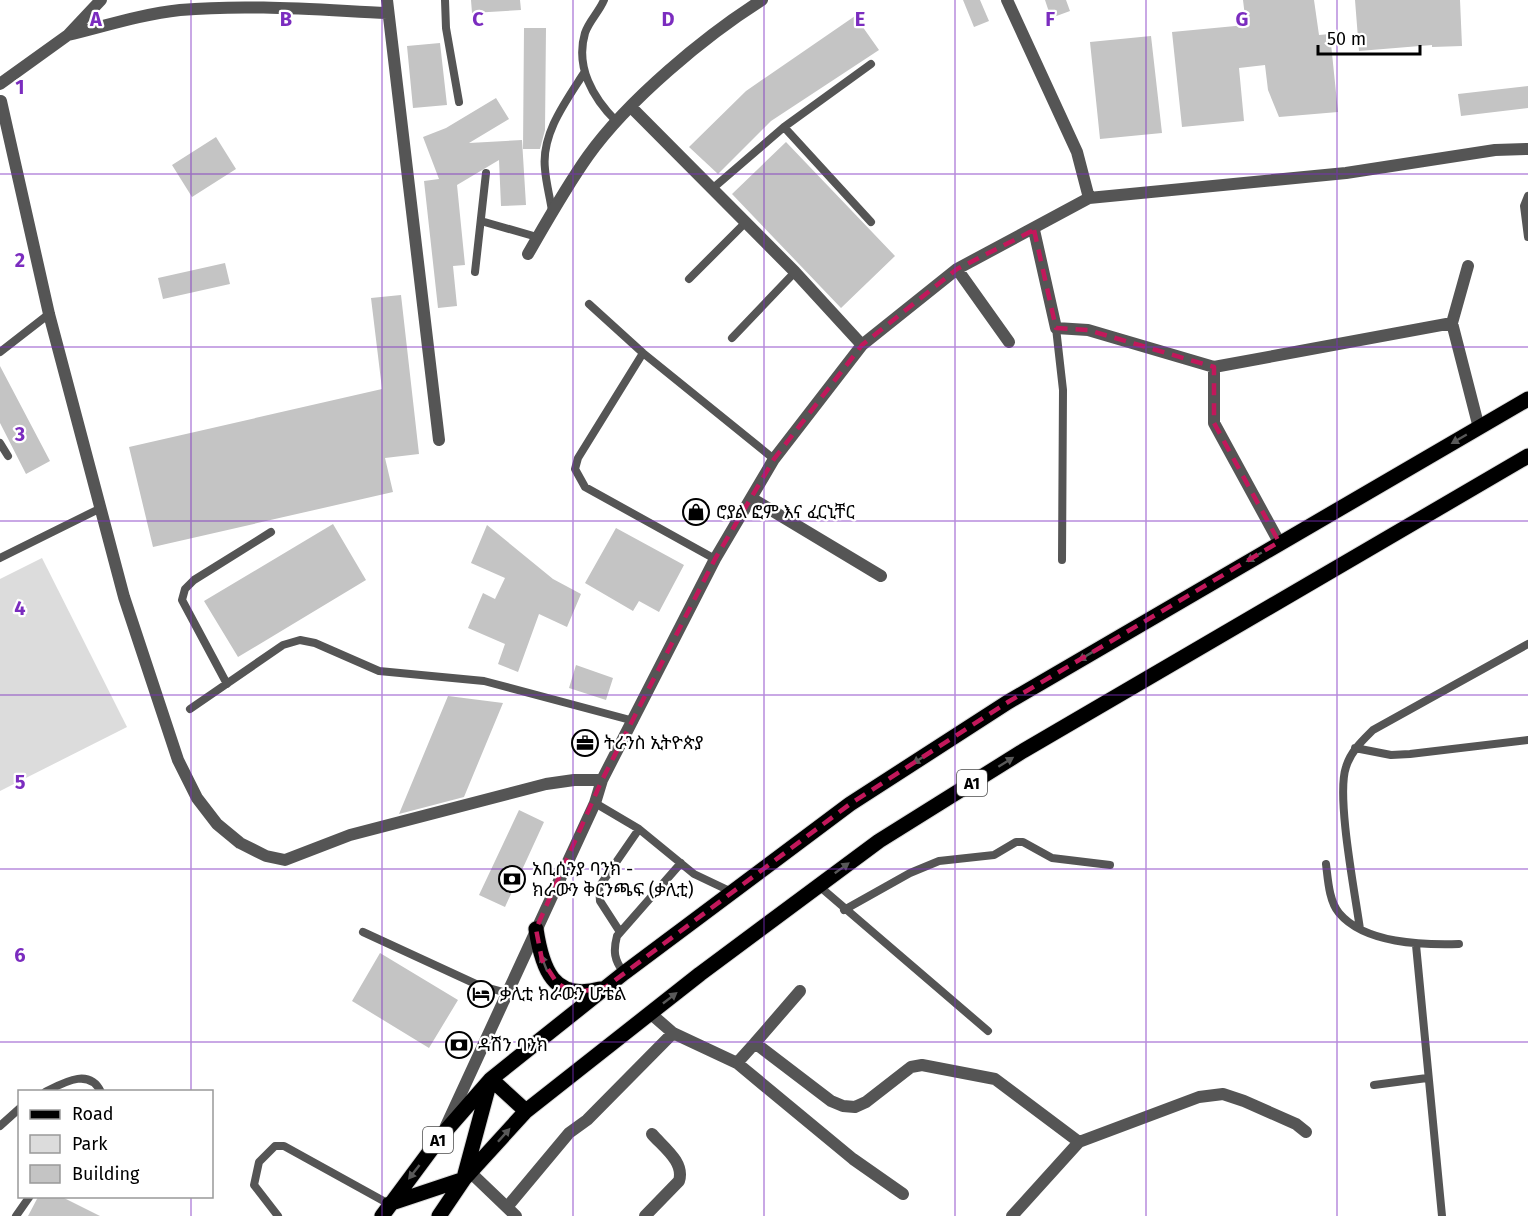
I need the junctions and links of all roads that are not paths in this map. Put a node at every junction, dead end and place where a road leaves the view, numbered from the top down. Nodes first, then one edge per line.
1 (101, 0) edge
2 (387, 0) edge
3 (445, 0) edge
4 (604, 0) edge
5 (762, 0) edge
6 (1007, 0) edge
7 (387, 13) junction
8 (68, 35) junction
9 (871, 64) dead end
10 (584, 74) junction
11 (0, 84) edge
12 (0, 100) edge
13 (459, 102) dead end
14 (631, 107) junction
15 (616, 121) junction
16 (784, 127) junction
17 (1528, 149) edge
18 (486, 173) dead end
19 (712, 189) junction
20 (1528, 196) edge
21 (1089, 198) junction
22 (552, 211) junction
23 (481, 221) junction
24 (871, 222) dead end
25 (746, 223) junction
26 (1034, 230) junction
27 (537, 237) junction
28 (1528, 237) edge
29 (528, 254) dead end
30 (1468, 266) dead end
31 (957, 269) junction
32 (475, 272) dead end
33 (795, 272) junction
34 (689, 279) dead end
35 (589, 304) dead end
36 (49, 314) junction
37 (1452, 323) junction
38 (1056, 328) junction
39 (732, 338) dead end
40 (1009, 342) dead end
41 (862, 345) junction
42 (0, 352) edge
43 (643, 353) junction
44 (1214, 368) junction
45 (1528, 399) edge
46 (1479, 428) junction
47 (439, 440) dead end
48 (0, 443) edge
49 (8, 456) dead end
50 (1528, 456) edge
51 (774, 459) junction
52 (751, 498) junction
53 (101, 508) junction
54 (271, 532) dead end
55 (1279, 542) junction
56 (0, 558) edge
57 (715, 559) junction
58 (1062, 560) dead end
59 (881, 576) dead end
60 (1528, 644) edge
61 (227, 684) junction
62 (190, 709) dead end
63 (634, 721) junction
64 (1528, 740) edge
65 (1355, 748) junction
66 (602, 780) junction
67 (595, 803) junction
68 (639, 829) junction
69 (681, 863) junction
70 (1326, 864) dead end
71 (1110, 865) dead end
72 (819, 886) junction
73 (734, 893) junction
74 (844, 910) junction
75 (536, 929) junction
76 (1360, 929) junction
77 (363, 932) dead end
78 (620, 932) junction
79 (1459, 944) dead end
80 (1416, 945) junction
81 (624, 973) junction
82 (606, 987) junction
83 (800, 990) dead end
84 (507, 993) junction
85 (650, 1013) junction
86 (988, 1030) dead end
87 (673, 1034) junction
88 (754, 1043) junction
89 (737, 1063) junction
90 (491, 1078) junction
91 (1427, 1078) junction
92 (1374, 1085) dead end
93 (49, 1090) edge
94 (99, 1090) edge
95 (18, 1110) edge
96 (526, 1111) junction
97 (0, 1126) edge
98 (1306, 1132) dead end
99 (652, 1134) dead end
100 (442, 1135) junction
101 (1079, 1142) junction
102 (467, 1175) junction
103 (903, 1194) dead end
104 (29, 1198) edge
105 (386, 1210) edge
106 (512, 1211) edge
107 (16, 1216) edge
108 (278, 1216) edge
109 (439, 1216) edge
110 (645, 1216) edge
111 (1012, 1216) edge
112 (1442, 1216) edge

1 - 8 street
2 - 7 street
3 - 13 lane
4 - 10 lane
5 - 14 street
6 - 21 street
7 - 8 street
7 - 47 street
8 - 11 street
9 - 16 lane
10 - 15 lane
10 - 22 lane
12 - 36 street
14 - 15 street
14 - 19 street
15 - 22 street
16 - 19 lane
16 - 24 lane
17 - 21 street
18 - 23 lane
19 - 25 street
20 - 28 lane
21 - 26 street
22 - 27 street
23 - 27 lane
23 - 32 lane
25 - 33 street
25 - 34 lane
26 - 31 street
26 - 38 street
27 - 29 street
30 - 37 street
31 - 40 street
31 - 41 street
33 - 39 lane
33 - 41 street
35 - 43 lane
36 - 42 lane
36 - 53 street
37 - 44 street
37 - 46 street
38 - 44 street
38 - 58 lane
41 - 51 street
43 - 51 lane
43 - 57 lane
44 - 55 street
45 - 46 main road, A1
46 -> 55 main road, A1
48 - 49 lane
72 -> 50 main road, A1
51 - 52 street
52 - 57 street
52 - 59 street
53 - 56 lane
53 - 66 street
54 - 61 lane
55 -> 73 main road, A1
57 - 63 street
60 - 65 lane
61 - 62 lane
61 - 63 lane
63 - 66 street
64 - 65 lane
65 - 76 lane
66 - 67 street
67 - 68 lane
67 - 75 street
68 - 69 lane
68 - 78 lane
69 - 73 lane
69 - 78 lane
70 - 76 lane
71 - 74 lane
72 - 74 lane
85 -> 72 main road, A1
73 - 81 main road, A1
74 - 86 lane
82 -> 75 main road
75 - 84 street
76 - 80 lane
77 - 84 lane
78 - 81 lane
79 - 80 lane
80 - 91 lane
81 - 82 main road, A1
82 - 90 main road, A1
83 - 88 street
84 - 100 street
85 - 87 street
85 - 96 main road, A1
87 - 89 street
87 - 106 street
88 - 89 street
88 - 101 street
89 - 103 street
90 - 96 main road
90 - 100 main road, A1
90 - 102 main road, A1
91 - 92 lane
91 - 112 lane
93 - 94 lane
95 - 97 lane
102 -> 96 main road, A1
98 - 101 street
99 - 110 street
100 -> 105 main road, A1
101 - 111 street
102 - 105 main road, A1
102 - 106 street
102 - 109 main road, A1
104 - 107 lane
105 - 108 lane

